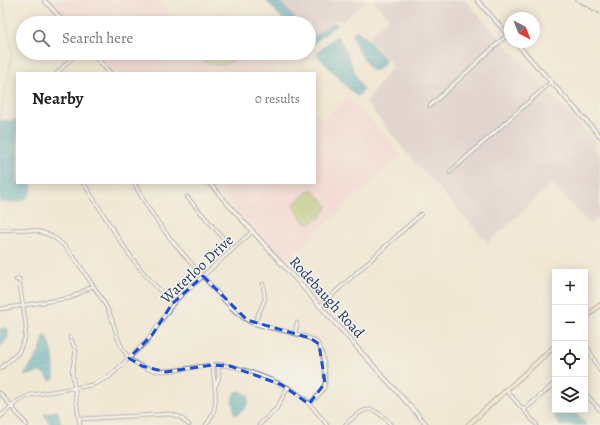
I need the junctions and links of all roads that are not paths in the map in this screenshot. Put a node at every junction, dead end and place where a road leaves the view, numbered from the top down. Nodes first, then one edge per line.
1 (44, 0) edge
2 (477, 0) edge
3 (59, 16) edge
4 (504, 30) edge
5 (504, 40) edge
6 (520, 48) edge
7 (70, 60) edge
8 (98, 60) edge
9 (58, 72) edge
10 (109, 72) edge
11 (551, 82) junction
12 (430, 106) dead end
13 (600, 136) edge
14 (450, 172) dead end
15 (84, 184) edge
16 (134, 184) edge
17 (210, 184) edge
18 (187, 197) dead end
19 (421, 214) dead end
20 (0, 230) edge
21 (253, 231) junction
22 (233, 249) junction
23 (203, 276) junction
24 (16, 280) dead end
25 (263, 284) dead end
26 (93, 286) junction
27 (174, 302) junction
28 (600, 305) edge
29 (23, 306) junction
30 (320, 306) junction
31 (0, 309) edge
32 (588, 315) edge
33 (297, 322) dead end
34 (254, 324) junction
35 (294, 334) junction
36 (70, 337) dead end
37 (588, 348) edge
38 (552, 349) edge
39 (129, 358) junction
40 (213, 365) junction
41 (218, 365) junction
42 (0, 369) edge
43 (600, 371) edge
44 (216, 385) junction
45 (552, 386) edge
46 (75, 388) junction
47 (288, 388) junction
48 (506, 390) junction
49 (0, 393) edge
50 (588, 396) edge
51 (309, 404) junction
52 (12, 406) junction
53 (524, 410) junction
54 (600, 410) edge
55 (0, 417) edge
56 (80, 419) junction
57 (27, 425) edge
58 (80, 425) edge
59 (189, 425) edge
60 (206, 425) edge
61 (259, 425) edge
62 (327, 425) edge
63 (345, 425) edge
64 (391, 425) edge
65 (427, 425) edge
66 (468, 425) edge
67 (537, 425) edge

1 - 3 street
2 - 4 street
5 - 12 street
6 - 11 street
7 - 9 street
8 - 10 street
11 - 13 street
11 - 14 street
15 - 27 street
16 - 23 street
17 - 21 street, Rodebaugh Road
18 - 22 street
19 - 30 street
20 - 26 street
21 - 22 street, Waterloo Drive
21 - 30 street, Rodebaugh Road
22 - 23 street, Waterloo Drive
23 - 27 street, Waterloo Drive
23 - 34 street
24 - 29 street
25 - 34 street
26 - 29 street
26 - 39 street
27 - 39 street, Waterloo Drive
28 - 32 main road
29 - 31 street
29 - 42 street
30 - 65 street, Rodebaugh Road
33 - 35 street
34 - 35 street
35 - 51 street
36 - 46 street
37 - 43 street
38 - 48 main road
39 - 40 street
39 - 46 street, Waterloo Drive
40 - 41 street
40 - 44 street
41 - 44 street
41 - 47 street
44 - 60 street
45 - 53 street
46 - 52 street, Waterloo Drive
46 - 56 street
47 - 51 street
47 - 61 street
48 - 53 street
48 - 66 main road
49 - 52 street
50 - 54 street
51 - 62 street
52 - 55 street, Waterloo Drive
52 - 57 street
53 - 67 street
56 - 58 street
56 - 59 street
63 - 64 street

